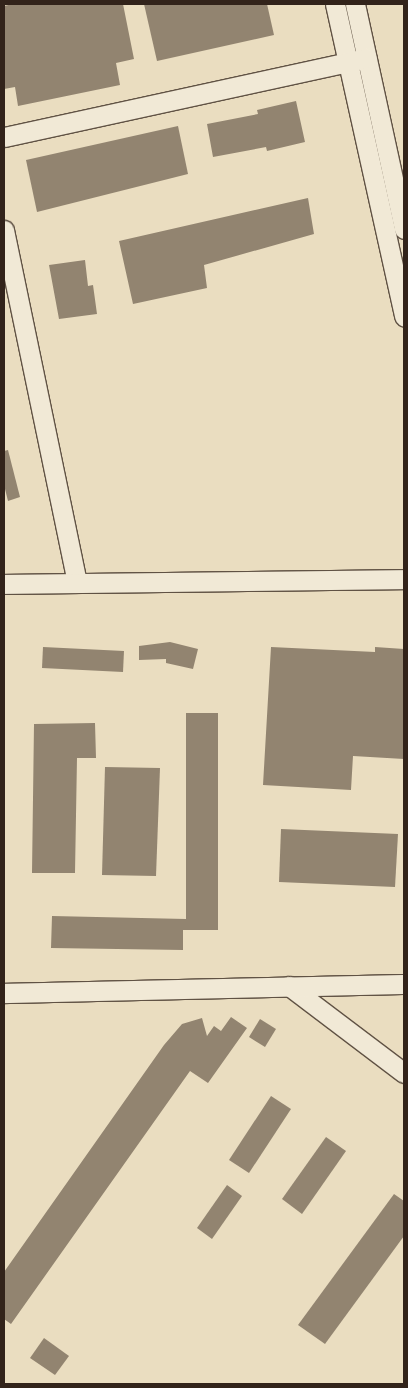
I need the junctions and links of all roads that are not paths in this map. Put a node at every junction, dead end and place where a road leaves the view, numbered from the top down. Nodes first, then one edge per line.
1 (335, 4) edge
2 (355, 4) edge
3 (367, 58) junction
4 (348, 62) junction
5 (4, 137) edge
6 (404, 229) edge
7 (4, 230) edge
8 (404, 316) edge
9 (404, 579) edge
10 (77, 583) junction
11 (4, 584) edge
12 (404, 984) edge
13 (289, 986) junction
14 (4, 993) edge
15 (404, 1073) edge

1 - 4 street
2 - 3 street
3 - 4 street
3 - 6 street
4 - 5 street
4 - 8 street
7 - 10 street
9 - 10 street
10 - 11 street
12 - 13 street
13 - 14 street
13 - 15 street

